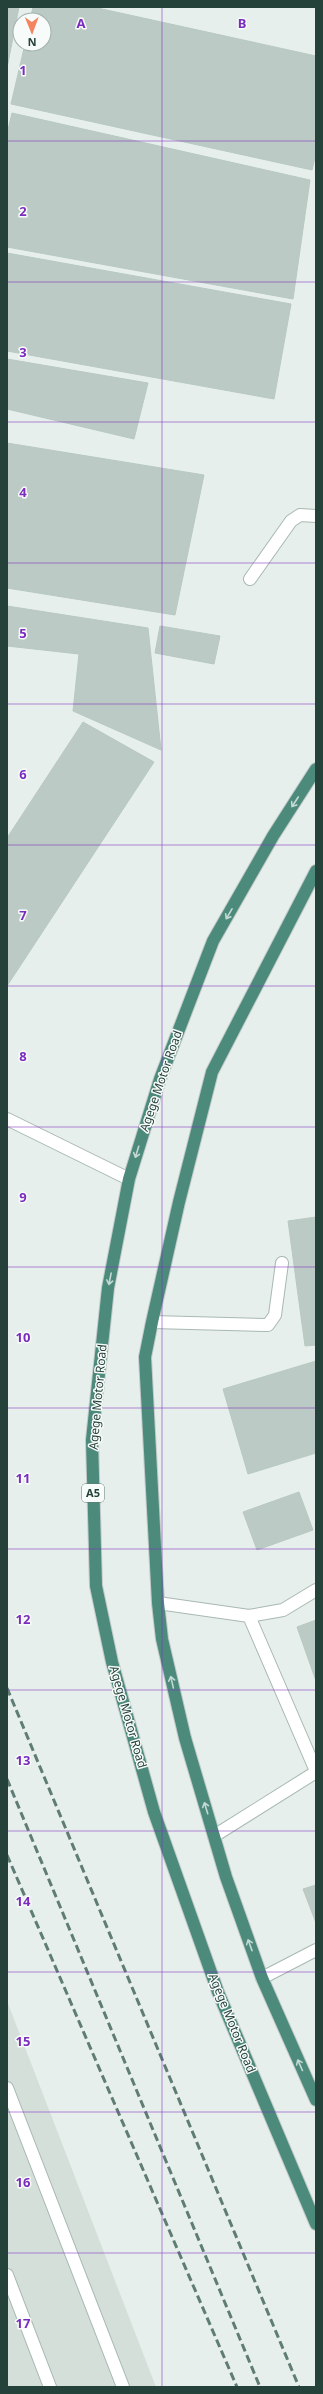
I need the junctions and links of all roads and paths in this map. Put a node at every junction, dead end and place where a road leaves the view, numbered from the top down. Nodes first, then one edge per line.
1 (316, 516) edge
2 (250, 579) dead end
3 (316, 769) edge
4 (316, 871) edge
5 (7, 1119) edge
6 (129, 1180) junction
7 (282, 1263) dead end
8 (152, 1322) junction
9 (316, 1590) edge
10 (158, 1603) junction
11 (249, 1616) junction
12 (316, 1771) edge
13 (214, 1836) junction
14 (316, 1950) edge
15 (262, 1978) junction
16 (7, 2088) edge
17 (316, 2100) edge
18 (316, 2224) edge
19 (7, 2275) edge
20 (50, 2387) edge
21 (123, 2387) edge

1 - 2 street
3 -> 6 highway, Agege Motor Road / A5
4 - 8 highway
5 - 6 street
6 -> 18 highway, Agege Motor Road / A5
7 - 8 street
8 - 10 highway
9 - 11 street
10 - 11 street
13 -> 10 highway
11 - 12 street
12 - 13 street
15 -> 13 highway
14 - 15 street
17 -> 15 highway
16 - 21 street
19 - 20 street

